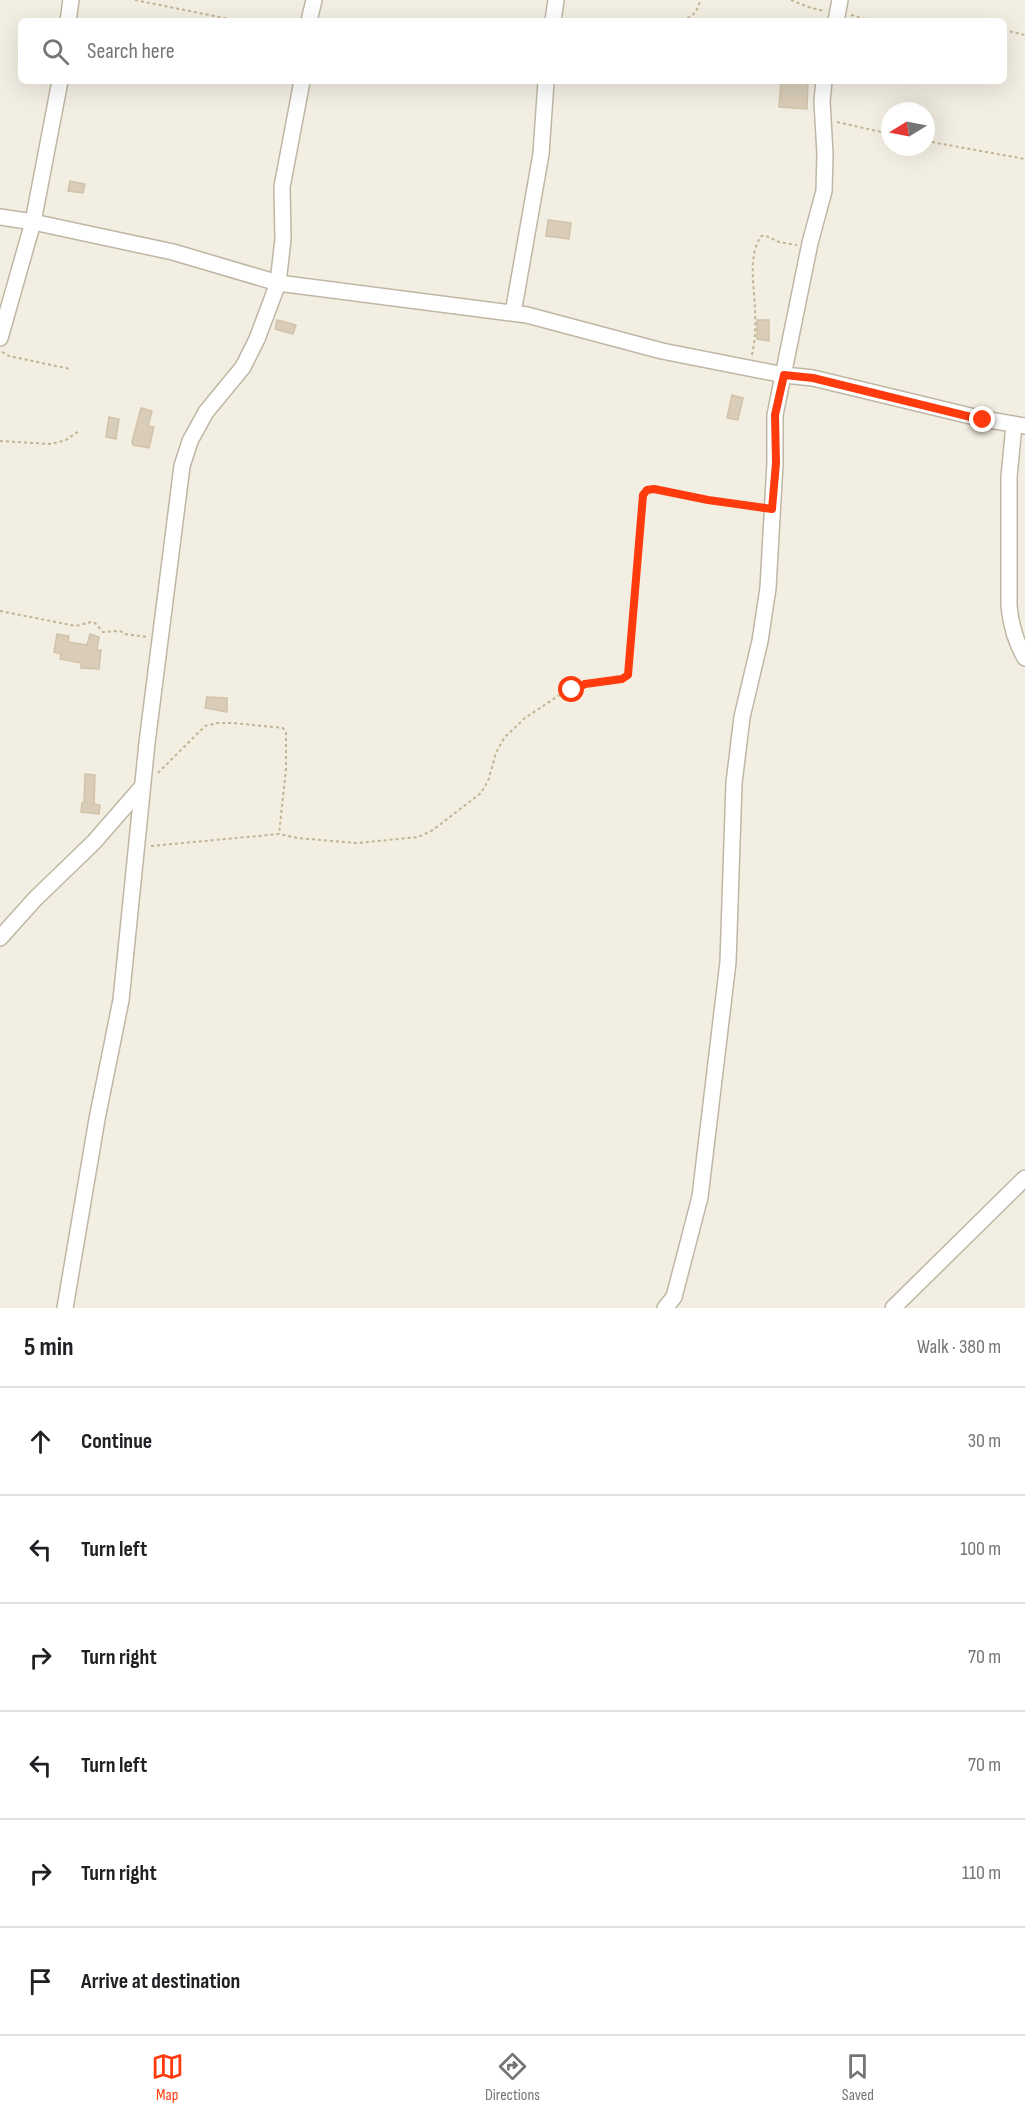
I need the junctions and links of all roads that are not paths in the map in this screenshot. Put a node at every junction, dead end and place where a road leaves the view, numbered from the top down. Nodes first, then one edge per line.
1 (71, 0) edge
2 (314, 0) edge
3 (556, 0) edge
4 (68, 18) edge
5 (310, 18) edge
6 (553, 18) edge
7 (59, 84) edge
8 (301, 84) edge
9 (546, 84) edge
10 (824, 84) edge
11 (0, 217) edge
12 (33, 222) junction
13 (278, 283) junction
14 (513, 313) junction
15 (0, 338) edge
16 (784, 375) junction
17 (1022, 425) edge
18 (1025, 658) edge
19 (142, 787) junction
20 (0, 938) edge
21 (1025, 1178) edge
22 (65, 1308) edge
23 (665, 1308) edge
24 (893, 1308) edge

1 - 4 street
2 - 5 street
3 - 6 street
7 - 12 street
8 - 13 street
9 - 14 street
10 - 16 street
11 - 12 street
12 - 13 street
12 - 15 street
13 - 14 street
13 - 19 street
14 - 16 street
16 - 17 street
16 - 23 street
17 - 18 street
19 - 20 street
19 - 22 street
21 - 24 street

